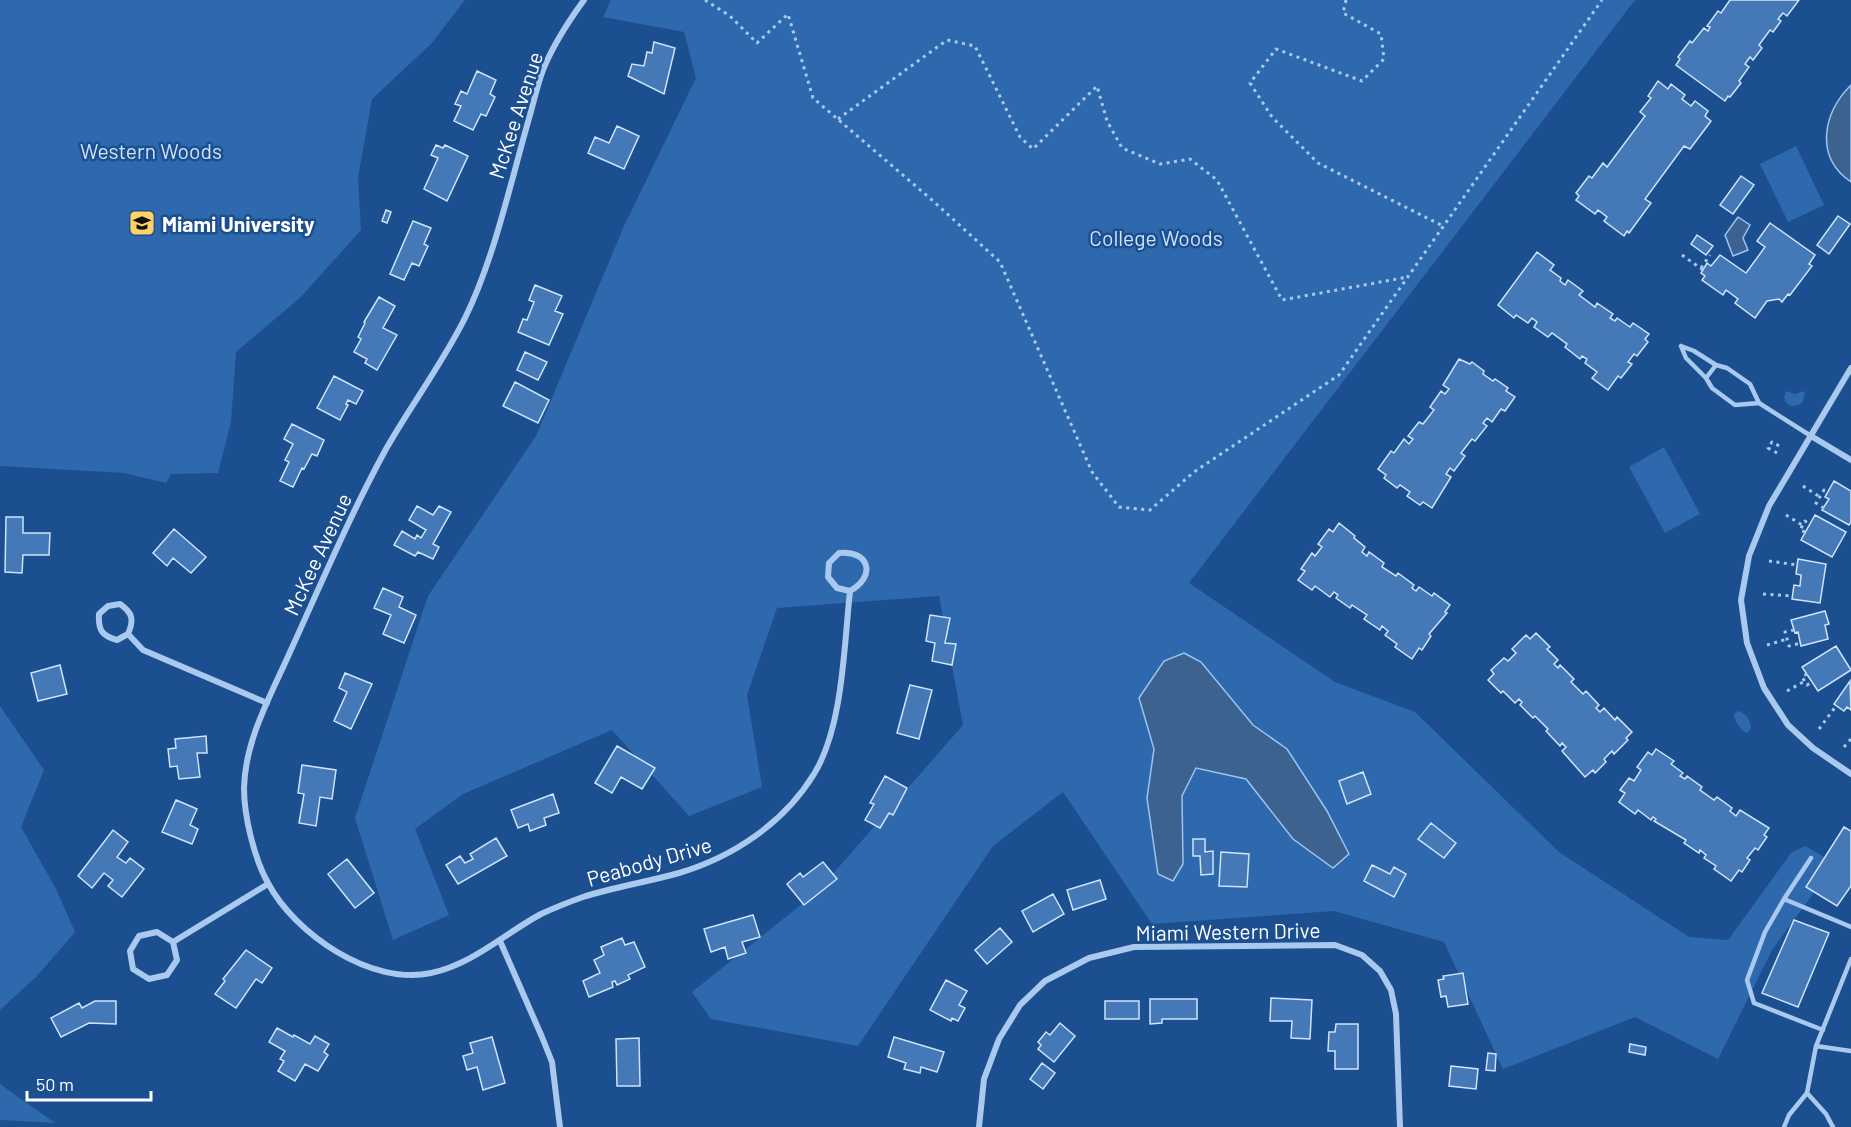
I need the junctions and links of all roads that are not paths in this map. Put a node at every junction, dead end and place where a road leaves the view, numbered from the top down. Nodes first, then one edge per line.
1 (584, 0) edge
2 (1716, 365) junction
3 (1851, 368) edge
4 (1706, 378) junction
5 (1758, 403) junction
6 (1811, 436) junction
7 (1851, 460) edge
8 (850, 591) junction
9 (128, 634) junction
10 (267, 703) junction
11 (1851, 774) edge
12 (1811, 858) dead end
13 (268, 884) junction
14 (1784, 899) junction
15 (1851, 927) edge
16 (500, 941) junction
17 (173, 942) junction
18 (1851, 961) edge
19 (1823, 1030) junction
20 (1816, 1046) junction
21 (1851, 1051) edge
22 (1807, 1093) junction
23 (560, 1127) edge
24 (979, 1127) edge
25 (1400, 1127) edge
26 (1784, 1127) edge
27 (1833, 1127) edge

1 - 10 street, McKee Avenue
2 - 4 lane
2 - 4 lane
2 - 5 lane
3 - 6 street
4 - 5 lane
5 - 6 lane
6 - 7 street
6 - 11 street
8 - 8 street, Peabody Drive
8 - 16 street, Peabody Drive
9 - 9 street
9 - 10 street
10 - 13 street, McKee Avenue
12 - 14 lane
13 - 16 street, McKee Avenue
13 - 17 street
14 - 15 lane
14 - 19 lane
16 - 23 street
17 - 17 street
18 - 19 lane
19 - 20 lane
20 - 21 lane
20 - 22 lane
22 - 26 lane
22 - 27 lane
24 - 25 street, Miami Western Drive

